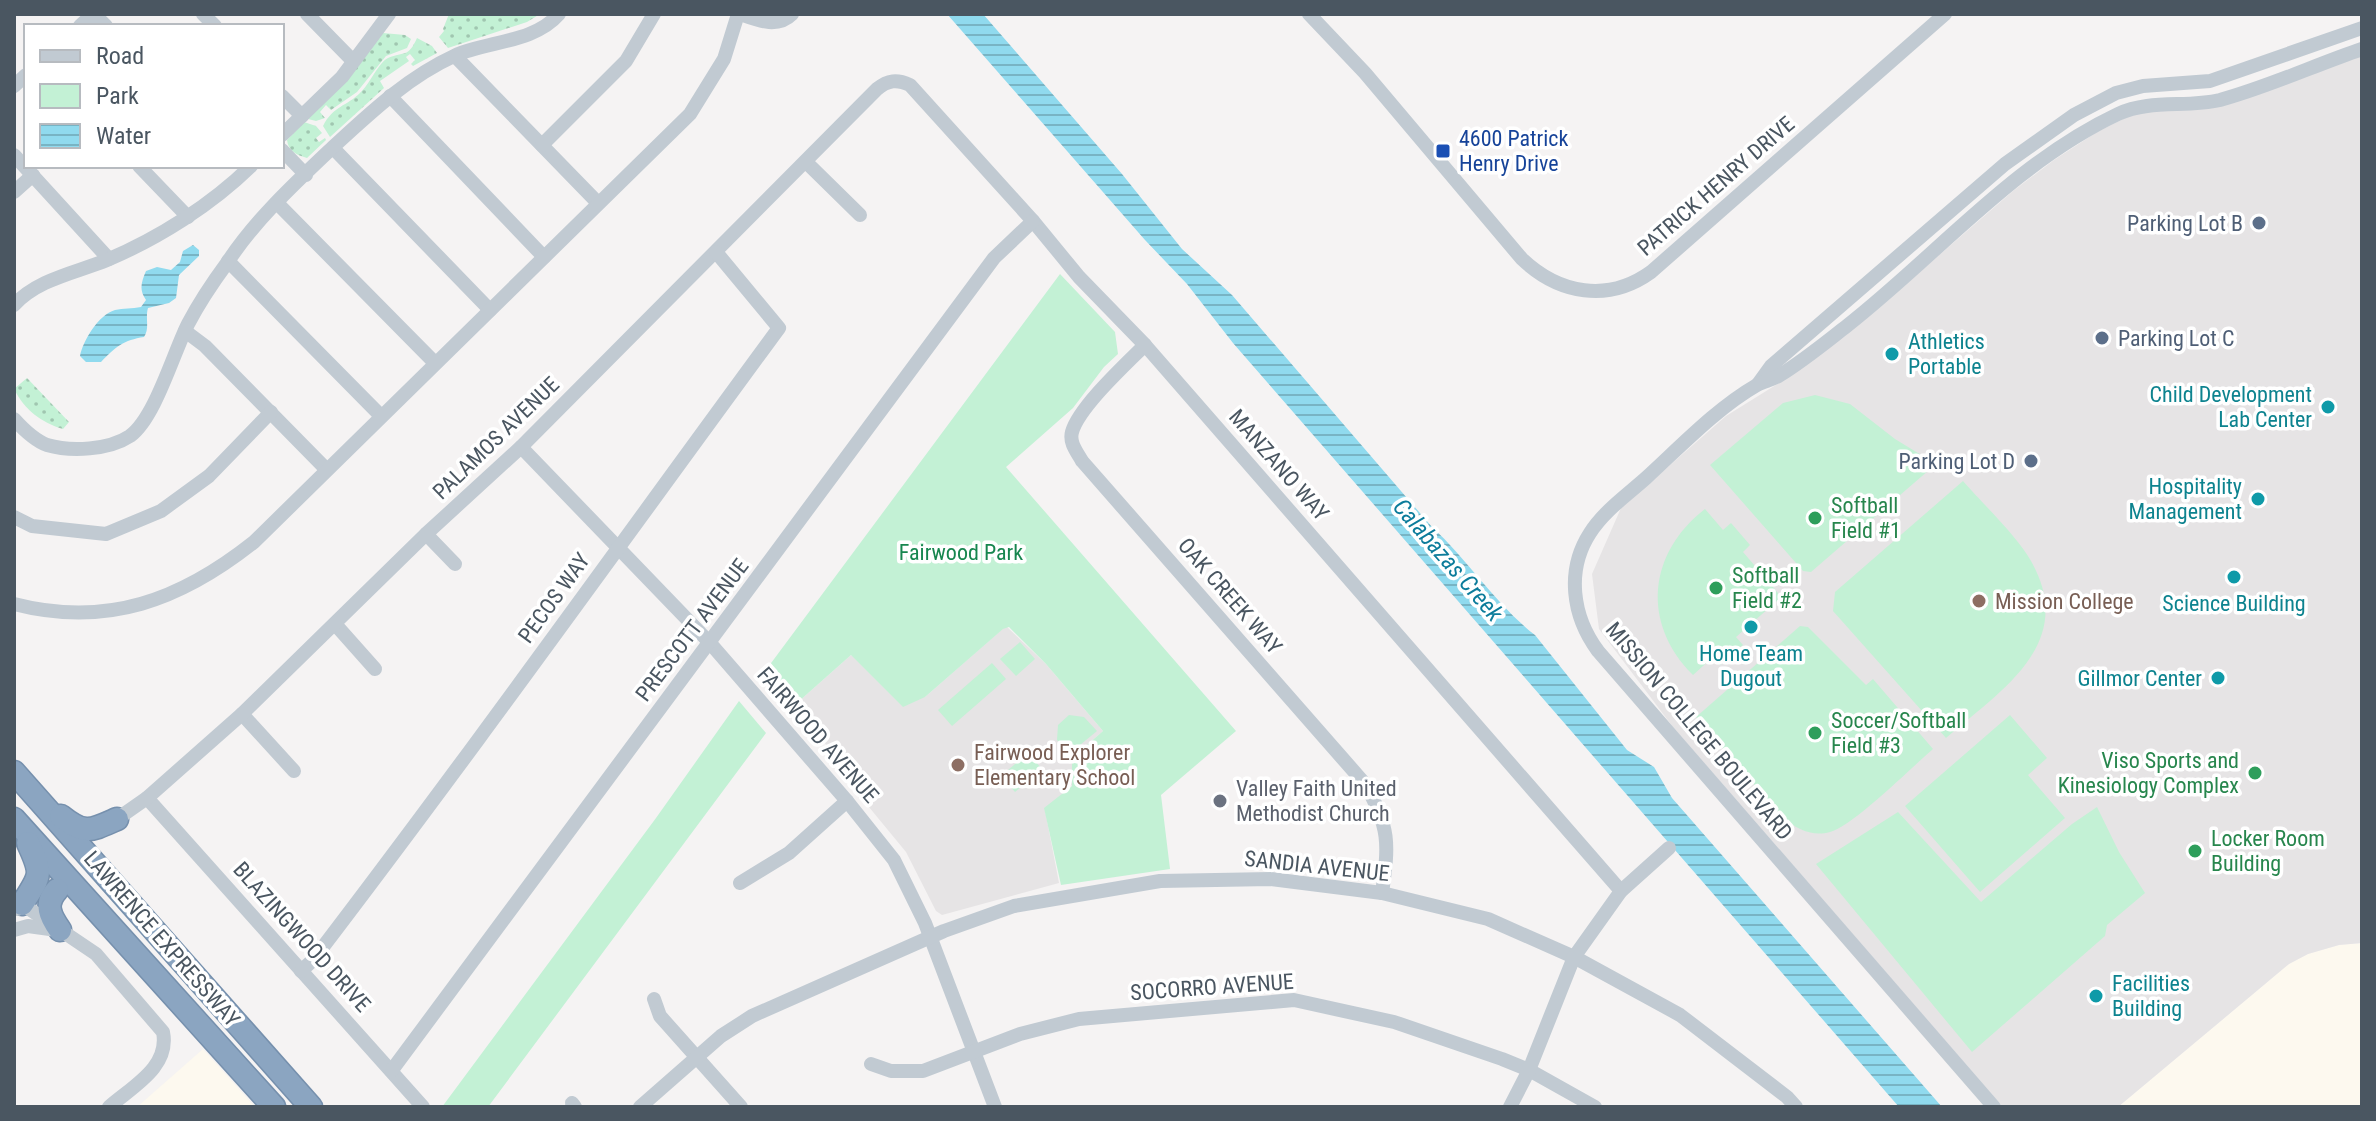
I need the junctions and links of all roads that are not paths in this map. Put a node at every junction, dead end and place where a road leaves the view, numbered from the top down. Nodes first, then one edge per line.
1 (307, 14) edge
2 (389, 14) edge
3 (559, 14) edge
4 (654, 14) edge
5 (739, 14) edge
6 (792, 14) edge
7 (1309, 14) edge
8 (1945, 14) edge
9 (2362, 28) edge
10 (2362, 49) edge
11 (455, 56) junction
12 (353, 61) junction
13 (895, 81) joint
14 (390, 96) junction
15 (284, 98) edge
16 (302, 116) junction
17 (284, 133) edge
18 (542, 145) junction
19 (333, 148) junction
20 (284, 152) edge
21 (806, 162) junction
22 (26, 168) edge
23 (141, 168) edge
24 (246, 168) edge
25 (33, 175) junction
26 (306, 175) junction
27 (14, 192) edge
28 (277, 203) junction
29 (598, 203) junction
30 (860, 215) dead end
31 (188, 217) junction
32 (1033, 221) junction
33 (716, 252) junction
34 (544, 257) junction
35 (109, 259) junction
36 (228, 261) junction
37 (14, 305) edge
38 (490, 310) junction
39 (185, 331) junction
40 (1145, 345) junction
41 (435, 363) junction
42 (1758, 384) junction
43 (271, 412) junction
44 (381, 416) junction
45 (14, 419) edge
46 (521, 447) junction
47 (326, 469) junction
48 (14, 517) edge
49 (426, 534) junction
50 (618, 546) junction
51 (455, 564) dead end
52 (14, 604) edge
53 (335, 624) junction
54 (710, 643) junction
55 (375, 669) dead end
56 (242, 714) junction
57 (294, 771) dead end
58 (14, 772) edge
59 (147, 798) junction
60 (39, 801) junction
61 (847, 801) junction
62 (117, 819) junction
63 (16, 822) edge
64 (1669, 848) dead end
65 (740, 883) dead end
66 (57, 890) junction
67 (118, 890) junction
68 (1621, 891) junction
69 (1382, 893) junction
70 (18, 907) edge
71 (96, 911) junction
72 (14, 930) edge
73 (60, 930) junction
74 (930, 936) junction
75 (1574, 957) junction
76 (301, 971) junction
77 (654, 999) dead end
78 (973, 1051) junction
79 (695, 1058) junction
80 (871, 1064) dead end
81 (392, 1070) junction
82 (1529, 1070) junction
83 (109, 1107) edge
84 (274, 1107) edge
85 (311, 1107) edge
86 (423, 1107) edge
87 (640, 1107) edge
88 (741, 1107) edge
89 (995, 1107) edge
90 (1510, 1107) edge
91 (1595, 1107) edge
92 (1796, 1107) edge
93 (1994, 1107) edge

1 - 12 street
2 - 12 street
3 - 11 street
4 - 18 street
5 - 6 street
5 - 29 street
7 - 8 street, PATRICK HENRY DRIVE
9 - 42 street, MISSION COLLEGE BOULEVARD
10 - 42 street, MISSION COLLEGE BOULEVARD
11 - 14 street
11 - 18 street
12 - 16 street
13 - 21 street, PALAMOS AVENUE
13 - 32 street, MANZANO WAY
14 - 19 street
14 - 34 street
15 - 16 street
16 - 17 street
18 - 29 street
19 - 26 street
19 - 38 street
20 - 26 street
21 - 30 street
21 - 33 street, PALAMOS AVENUE
22 - 25 street
23 - 31 street
24 - 31 street
25 - 27 street
25 - 35 street
26 - 28 street
28 - 36 street
28 - 41 street
29 - 34 street
31 - 35 street
32 - 40 street, MANZANO WAY
32 - 54 street, PRESCOTT AVENUE
33 - 46 street, PALAMOS AVENUE
33 - 50 street, PECOS WAY
34 - 38 street
35 - 37 street
36 - 39 street
36 - 44 street
38 - 41 street
39 - 43 street
39 - 45 street
40 - 68 street, MANZANO WAY
40 - 69 street, OAK CREEK WAY
41 - 44 street
42 - 93 street, MISSION COLLEGE BOULEVARD
43 - 47 street
43 - 48 street
44 - 47 street
46 - 49 street, PALAMOS AVENUE
46 - 50 street, FAIRWOOD AVENUE
47 - 52 street
49 - 51 street
49 - 53 street, PALAMOS AVENUE
50 - 54 street, FAIRWOOD AVENUE
50 - 76 street, PECOS WAY
53 - 55 street
53 - 56 street, PALAMOS AVENUE
54 - 61 street, FAIRWOOD AVENUE
54 - 81 street, PRESCOTT AVENUE
56 - 57 street
56 - 59 street, PALAMOS AVENUE
58 - 60 highway, LAWRENCE EXPRESSWAY
59 - 62 street, PALAMOS AVENUE
59 - 76 street, BLAZINGWOOD DRIVE
60 - 62 highway
60 - 67 highway, LAWRENCE EXPRESSWAY
61 - 65 street
61 - 74 street, FAIRWOOD AVENUE
62 - 67 highway
63 - 70 highway
63 - 71 highway, LAWRENCE EXPRESSWAY
64 - 68 street
66 - 70 highway
66 - 71 highway
66 - 73 highway
67 - 85 highway, LAWRENCE EXPRESSWAY
68 - 75 street
69 - 74 street, SANDIA AVENUE
69 - 75 street, SANDIA AVENUE
70 - 73 street
71 - 84 highway, LAWRENCE EXPRESSWAY
72 - 73 street
73 - 83 street
74 - 78 street, FAIRWOOD AVENUE
74 - 79 street, SANDIA AVENUE
75 - 82 street
75 - 92 street, SANDIA AVENUE
76 - 81 street, BLAZINGWOOD DRIVE
77 - 79 street
78 - 80 street, SOCORRO AVENUE
78 - 82 street, SOCORRO AVENUE
78 - 89 street, FAIRWOOD AVENUE
79 - 87 street, SANDIA AVENUE
79 - 88 street
81 - 86 street, BLAZINGWOOD DRIVE
82 - 90 street
82 - 91 street, SOCORRO AVENUE

